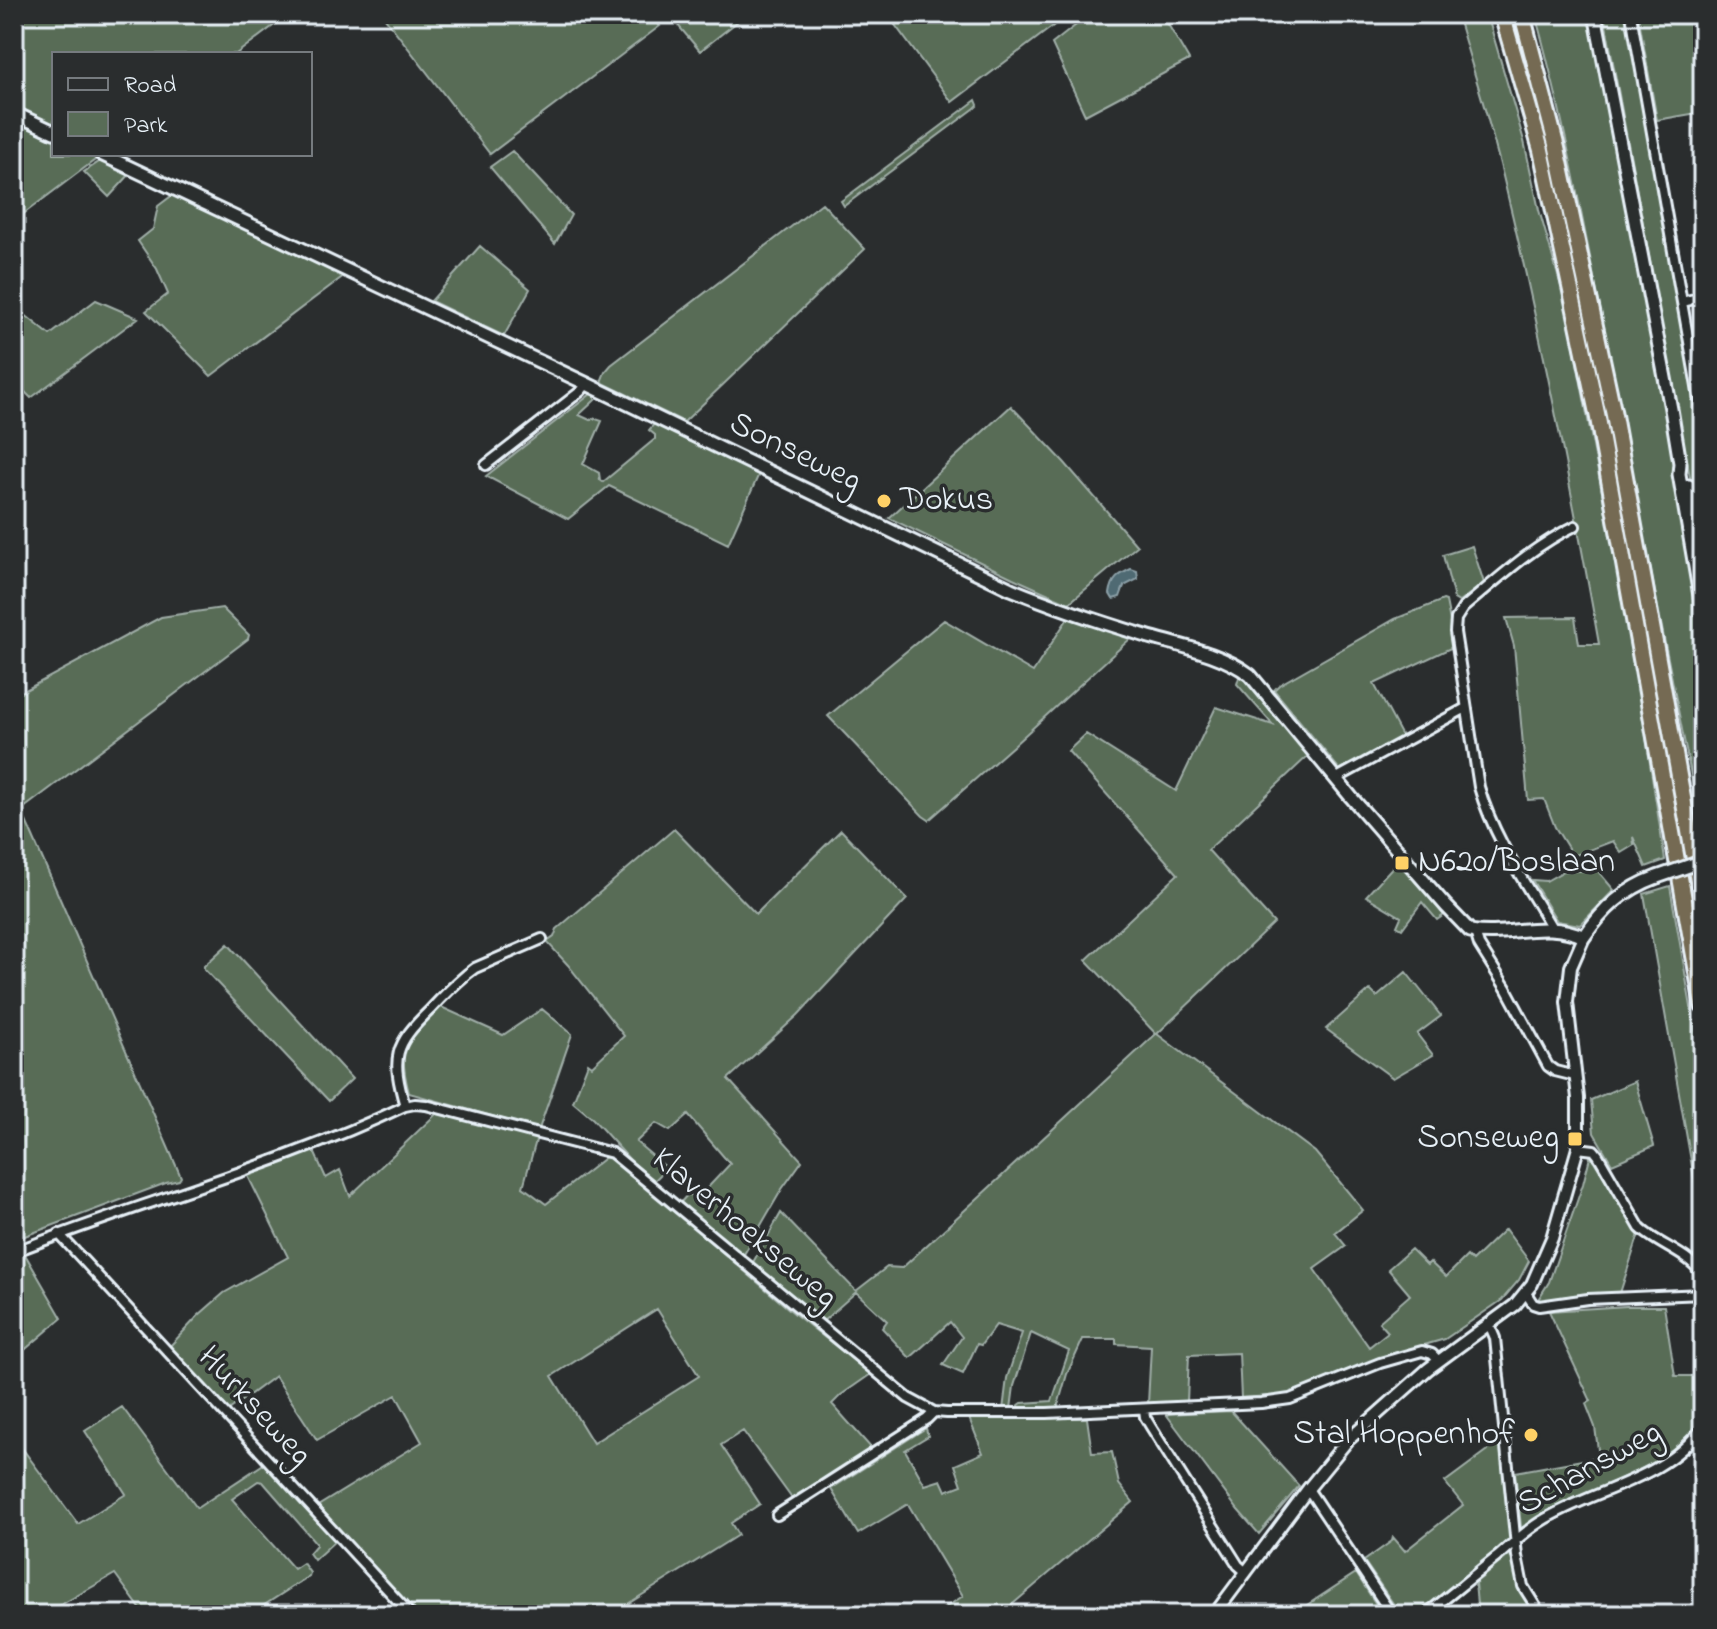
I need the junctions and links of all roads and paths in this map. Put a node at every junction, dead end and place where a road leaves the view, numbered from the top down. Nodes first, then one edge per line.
1 (1502, 14) edge
2 (1522, 14) edge
3 (1595, 14) edge
4 (1631, 14) edge
5 (14, 113) edge
6 (52, 131) edge
7 (105, 156) edge
8 (1703, 297) edge
9 (1682, 302) junction
10 (587, 384) junction
11 (1703, 421) edge
12 (486, 465) dead end
13 (1575, 526) dead end
14 (1700, 570) edge
15 (1703, 613) edge
16 (1466, 708) junction
17 (1335, 779) junction
18 (1703, 861) edge
19 (1703, 909) edge
20 (1552, 928) junction
21 (1475, 932) junction
22 (1584, 937) junction
23 (542, 939) dead end
24 (1703, 1006) edge
25 (1575, 1076) junction
26 (405, 1106) junction
27 (1578, 1148) junction
28 (59, 1234) junction
29 (14, 1252) edge
30 (1703, 1278) edge
31 (1526, 1293) junction
32 (1703, 1294) edge
33 (1489, 1324) junction
34 (1439, 1361) junction
35 (1144, 1409) junction
36 (934, 1412) junction
37 (1703, 1427) edge
38 (1308, 1489) junction
39 (777, 1515) dead end
40 (1517, 1540) junction
41 (1246, 1572) junction
42 (411, 1615) edge
43 (1214, 1615) edge
44 (1392, 1615) edge
45 (1425, 1615) edge
46 (1541, 1615) edge

1 - 24 highway
2 - 19 highway
3 - 14 main road
4 - 9 street
5 - 6 main road
7 - 10 main road, Sonseweg
8 - 9 street
9 - 11 street
10 - 12 street
10 - 17 main road, Sonseweg
13 - 16 street
14 - 15 main road
16 - 17 street
16 - 20 street
17 - 21 main road, Sonseweg
18 - 22 main road, bridge
20 - 21 main road
20 - 22 main road
21 - 25 street, Sonseweg
22 - 25 street
23 - 26 street
25 - 27 street
26 - 28 street, Klaverhoekseweg
26 - 36 street, Klaverhoekseweg
27 - 30 street
27 - 31 street
28 - 29 street, Klaverhoekseweg
28 - 42 street, Hurkseweg
31 - 32 street
31 - 33 street
33 - 34 street
33 - 40 street
34 - 35 street
34 - 38 street
35 - 36 street
35 - 41 street
36 - 39 street
37 - 40 street, Schansweg
38 - 41 street
38 - 44 street
40 - 45 street, Schansweg
40 - 46 street
41 - 43 street

